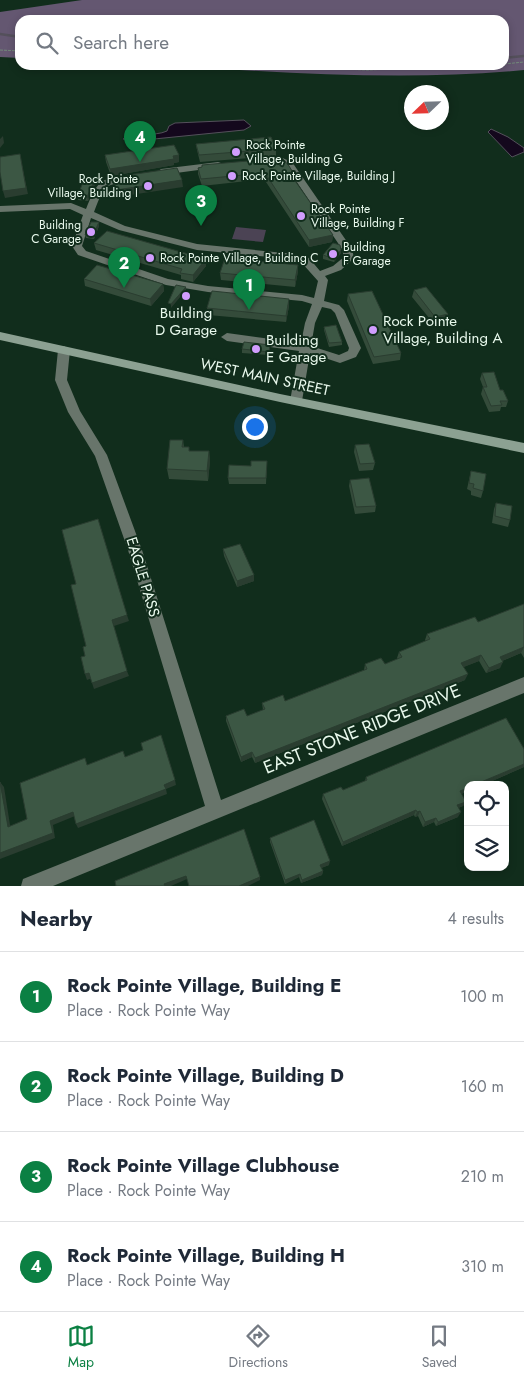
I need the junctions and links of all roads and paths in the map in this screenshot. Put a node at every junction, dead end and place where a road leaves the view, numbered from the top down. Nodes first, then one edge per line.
1 (0, 50) edge
2 (15, 51) edge
3 (524, 62) edge
4 (509, 64) edge
5 (261, 161) edge
6 (224, 165) edge
7 (0, 209) edge
8 (89, 212) junction
9 (319, 275) junction
10 (318, 302) junction
11 (0, 336) edge
12 (227, 338) dead end
13 (306, 348) junction
14 (64, 350) junction
15 (296, 401) junction
16 (524, 448) edge
17 (524, 685) edge
18 (216, 809) junction
19 (30, 886) edge

1 - 2 path
3 - 4 path
5 - 9 street
6 - 8 street
7 - 8 street
8 - 9 street
8 - 10 street
9 - 10 street
10 - 13 street
10 - 13 street
11 - 14 main road, WEST MAIN STREET
12 - 13 street
13 - 15 street
14 - 15 main road, WEST MAIN STREET
14 - 18 street, EAGLE PASS
15 - 16 main road, WEST MAIN STREET
17 - 18 street, EAST STONE RIDGE DRIVE
18 - 19 street, EAST STONE RIDGE DRIVE

